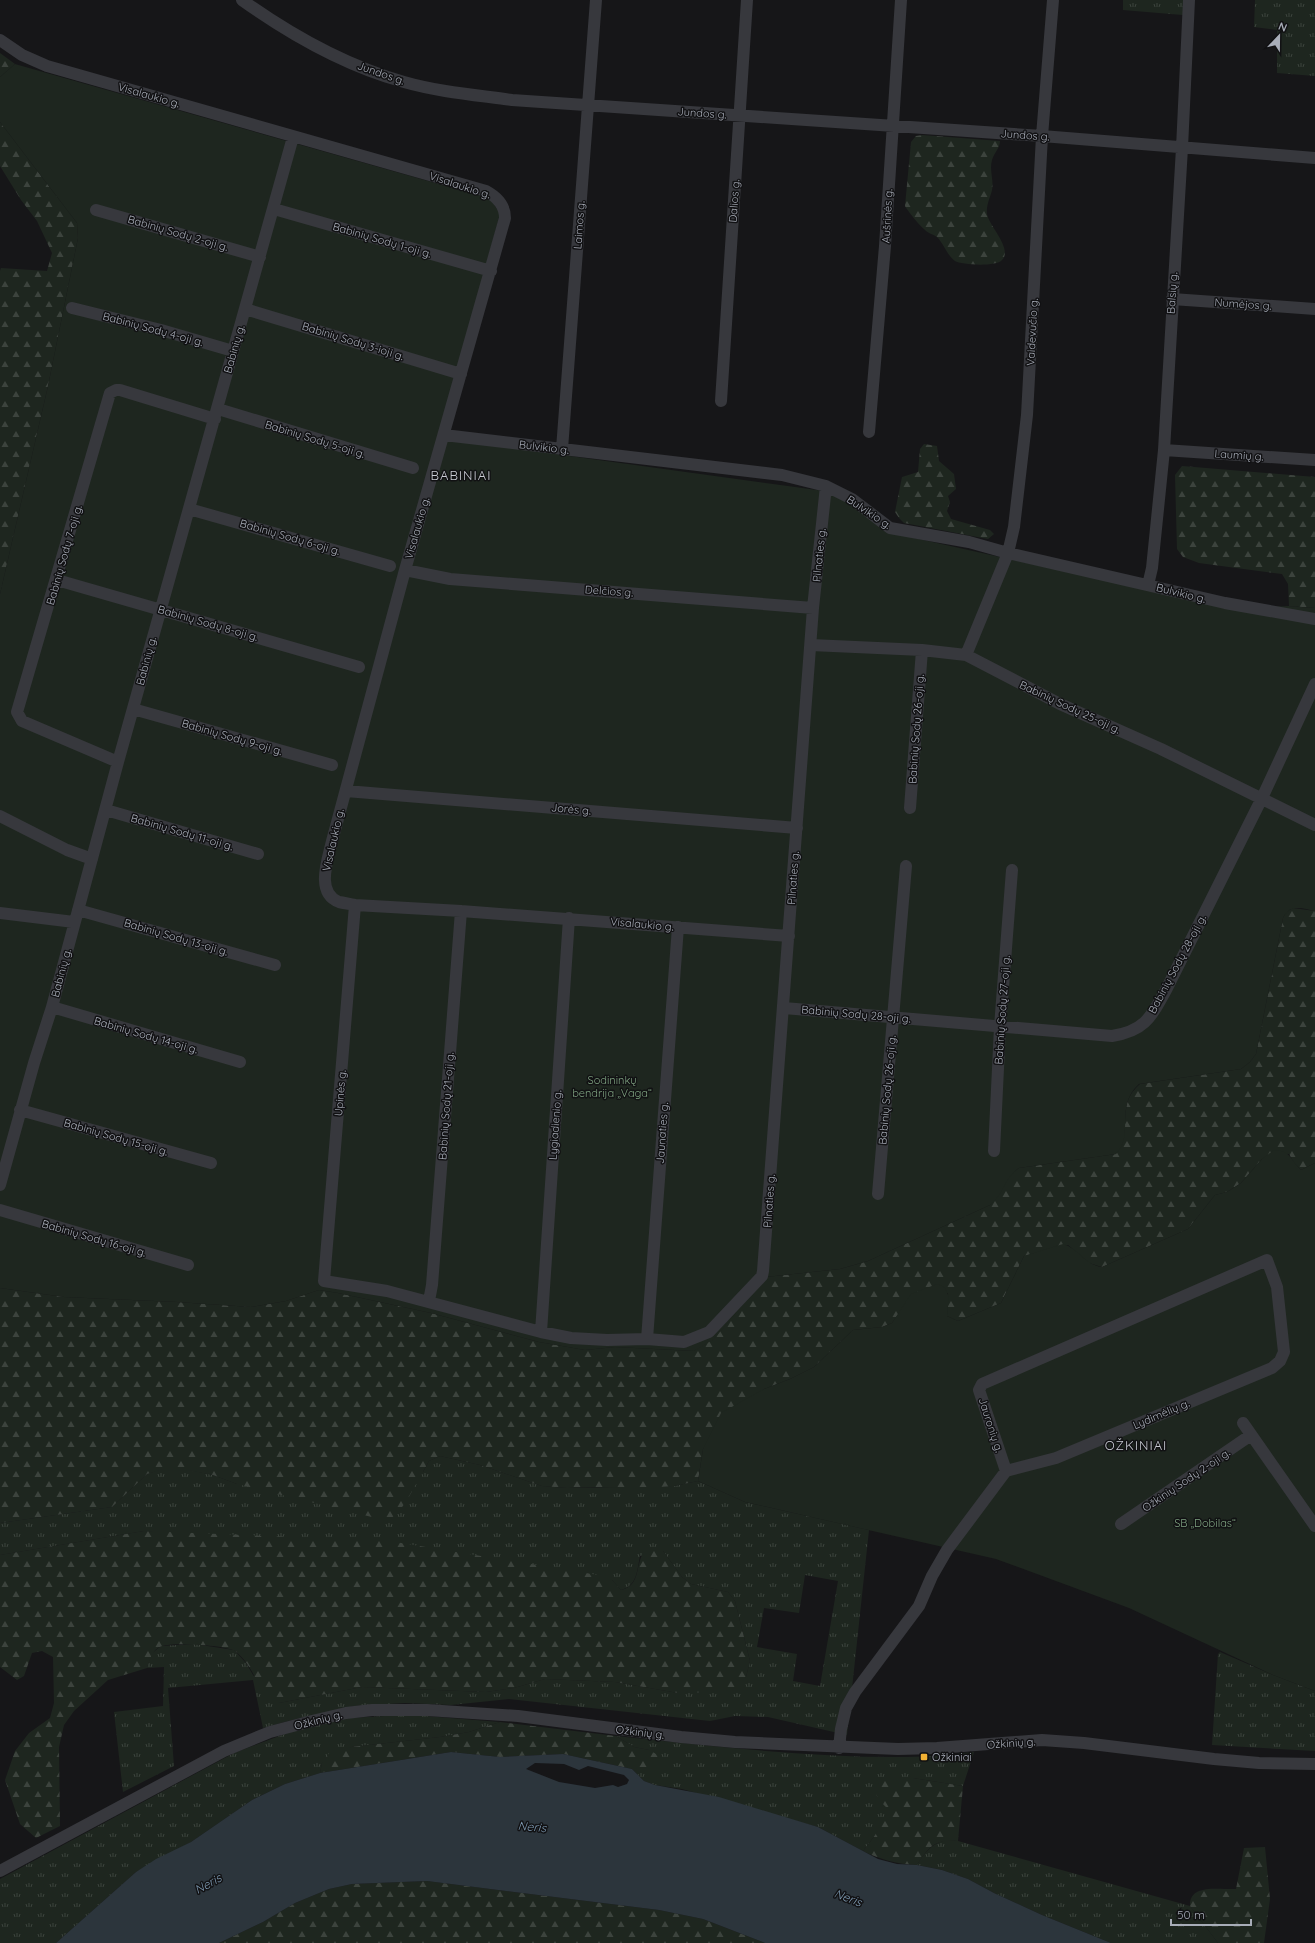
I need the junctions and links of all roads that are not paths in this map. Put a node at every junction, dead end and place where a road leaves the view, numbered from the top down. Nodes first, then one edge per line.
1 (242, 0) edge
2 (596, 0) edge
3 (747, 0) edge
4 (900, 0) edge
5 (1053, 0) edge
6 (1189, 0) edge
7 (0, 40) edge
8 (588, 105) junction
9 (740, 115) junction
10 (891, 126) junction
11 (1042, 136) junction
12 (293, 137) junction
13 (1182, 148) junction
14 (1315, 158) edge
15 (274, 209) junction
16 (96, 210) dead end
17 (260, 257) junction
18 (491, 271) junction
19 (1172, 299) junction
20 (72, 308) dead end
21 (245, 309) junction
22 (1315, 309) edge
23 (233, 351) junction
24 (461, 374) junction
25 (720, 401) dead end
26 (216, 414) junction
27 (869, 432) dead end
28 (444, 435) junction
29 (562, 449) junction
30 (1164, 450) junction
31 (1315, 460) edge
32 (413, 468) dead end
33 (826, 486) junction
34 (189, 509) junction
35 (1008, 553) junction
36 (390, 566) dead end
37 (405, 570) junction
38 (57, 580) junction
39 (1148, 585) junction
40 (813, 608) junction
41 (160, 610) junction
42 (1315, 619) edge
43 (811, 645) junction
44 (922, 650) junction
45 (966, 655) junction
46 (358, 667) dead end
47 (1315, 684) edge
48 (133, 709) junction
49 (118, 762) junction
50 (332, 765) dead end
51 (346, 791) junction
52 (1262, 798) junction
53 (910, 808) dead end
54 (106, 810) junction
55 (0, 816) edge
56 (1315, 825) edge
57 (797, 828) junction
58 (258, 854) dead end
59 (92, 859) junction
60 (906, 866) dead end
61 (1012, 870) dead end
62 (355, 904) junction
63 (78, 910) junction
64 (461, 910) junction
65 (0, 913) edge
66 (569, 918) junction
67 (74, 922) junction
68 (678, 928) junction
69 (789, 936) junction
70 (275, 965) dead end
71 (52, 1007) junction
72 (784, 1008) junction
73 (893, 1018) junction
74 (1000, 1027) junction
75 (240, 1062) dead end
76 (20, 1110) junction
77 (994, 1151) dead end
78 (211, 1163) dead end
79 (0, 1185) edge
80 (878, 1194) dead end
81 (0, 1210) edge
82 (188, 1265) dead end
83 (429, 1302) junction
84 (541, 1332) junction
85 (647, 1339) junction
86 (1284, 1352) joint
87 (1243, 1423) dead end
88 (1251, 1435) junction
89 (1006, 1471) junction
90 (1121, 1524) dead end
91 (1315, 1526) edge
92 (840, 1748) junction
93 (1315, 1764) edge
94 (0, 1871) edge

1 - 8 street, Jundos g.
2 - 8 street, Laimos g.
3 - 9 street, Dalios g.
4 - 10 street, Aušrinės g.
5 - 11 street, Vaidevučio g.
6 - 13 street, Balsių g.
7 - 12 street, Visalaukio g.
8 - 9 street, Jundos g.
8 - 29 street, Laimos g.
9 - 10 street, Jundos g.
9 - 25 street, Dalios g.
10 - 11 street, Jundos g.
10 - 27 street, Aušrinės g.
11 - 13 street, Jundos g.
11 - 35 street, Vaidevučio g.
12 - 15 street, Babinių g.
12 - 18 street, Visalaukio g.
13 - 14 street
13 - 19 street, Balsių g.
15 - 17 street, Babinių g.
15 - 18 street, Babinių Sodų 1-oji g.
16 - 17 street, Babinių Sodų 2-oji g.
17 - 21 street, Babinių g.
18 - 24 street, Visalaukio g.
19 - 22 street, Numėjos g.
19 - 30 street, Balsių g.
20 - 23 street, Babinių Sodų 4-oji g.
21 - 23 street, Babinių g.
21 - 24 street, Babinių Sodų 3-ioji g.
23 - 26 street, Babinių g.
24 - 28 street, Visalaukio g.
26 - 32 street, Babinių Sodų 5-oji g.
26 - 34 street, Babinių g.
26 - 38 street, Babinių Sodų 7-oji g.
28 - 29 street, Bulvikio g.
28 - 37 street, Visalaukio g.
29 - 33 street, Bulvikio g.
30 - 31 street, Laumių g.
30 - 39 street, Balsių g.
33 - 35 street, Bulvikio g.
33 - 40 street, Pilnaties g.
34 - 36 street, Babinių Sodų 6-oji g.
34 - 41 street, Babinių g.
35 - 39 street, Bulvikio g.
35 - 45 street, Vaidevučio g.
37 - 40 street, Delčios g.
37 - 51 street, Visalaukio g.
38 - 41 street, Babinių Sodų 8-oji g.
38 - 49 street, Babinių Sodų 7-oji g.
39 - 42 street, Bulvikio g.
40 - 43 street, Pilnaties g.
41 - 46 street, Babinių Sodų 8-oji g.
41 - 48 street, Babinių g.
43 - 44 street, Babinių Sodų 25-oji g.
43 - 57 street, Pilnaties g.
44 - 45 street, Babinių Sodų 25-oji g.
44 - 53 street, Babinių Sodų 26-oji g.
45 - 52 street, Babinių Sodų 25-oji g.
47 - 52 street, Babinių Sodų 28-oji g.
48 - 49 street, Babinių g.
48 - 50 street, Babinių Sodų 9-oji g.
49 - 54 street, Babinių g.
51 - 57 street, Jorės g.
51 - 62 street, Visalaukio g.
52 - 56 street, Babinių Sodų 25-oji g.
52 - 74 street, Babinių Sodų 28-oji g.
54 - 58 street, Babinių Sodų 11-oji g.
54 - 59 street, Babinių g.
55 - 59 street
57 - 69 street, Pilnaties g.
59 - 63 street, Babinių g.
60 - 73 street, Babinių Sodų 26-oji g.
61 - 74 street, Babinių Sodų 27-oji g.
62 - 64 street, Visalaukio g.
62 - 83 street, Upinės g.
63 - 67 street, Babinių g.
63 - 70 street, Babinių Sodų 13-oji g.
64 - 66 street, Visalaukio g.
64 - 83 street, Babinių Sodų 21-oji g.
65 - 67 street
66 - 68 street, Visalaukio g.
66 - 84 street, Lygiadienio g.
67 - 71 street, Babinių g.
68 - 69 street, Visalaukio g.
68 - 85 street, Jaunaties g.
69 - 72 street, Pilnaties g.
71 - 75 street, Babinių Sodų 14-oji g.
71 - 76 street, Babinių g.
72 - 73 street, Babinių Sodų 28-oji g.
72 - 85 street, Pilnaties g.
73 - 74 street, Babinių Sodų 28-oji g.
73 - 80 street, Babinių Sodų 26-oji g.
74 - 77 street, Babinių Sodų 27-oji g.
76 - 78 street, Babinių Sodų 15-oji g.
76 - 79 street, Babinių g.
81 - 82 street, Babinių Sodų 16-oji g.
83 - 84 street
84 - 85 street
86 - 89 street, Lydimėlių g.
86 - 89 street, Jauronių g.
87 - 88 street
88 - 90 street, Ožkinių Sodų 2-oji g.
88 - 91 street
89 - 92 street
92 - 93 street, Ožkinių g.
92 - 94 street, Ožkinių g.

